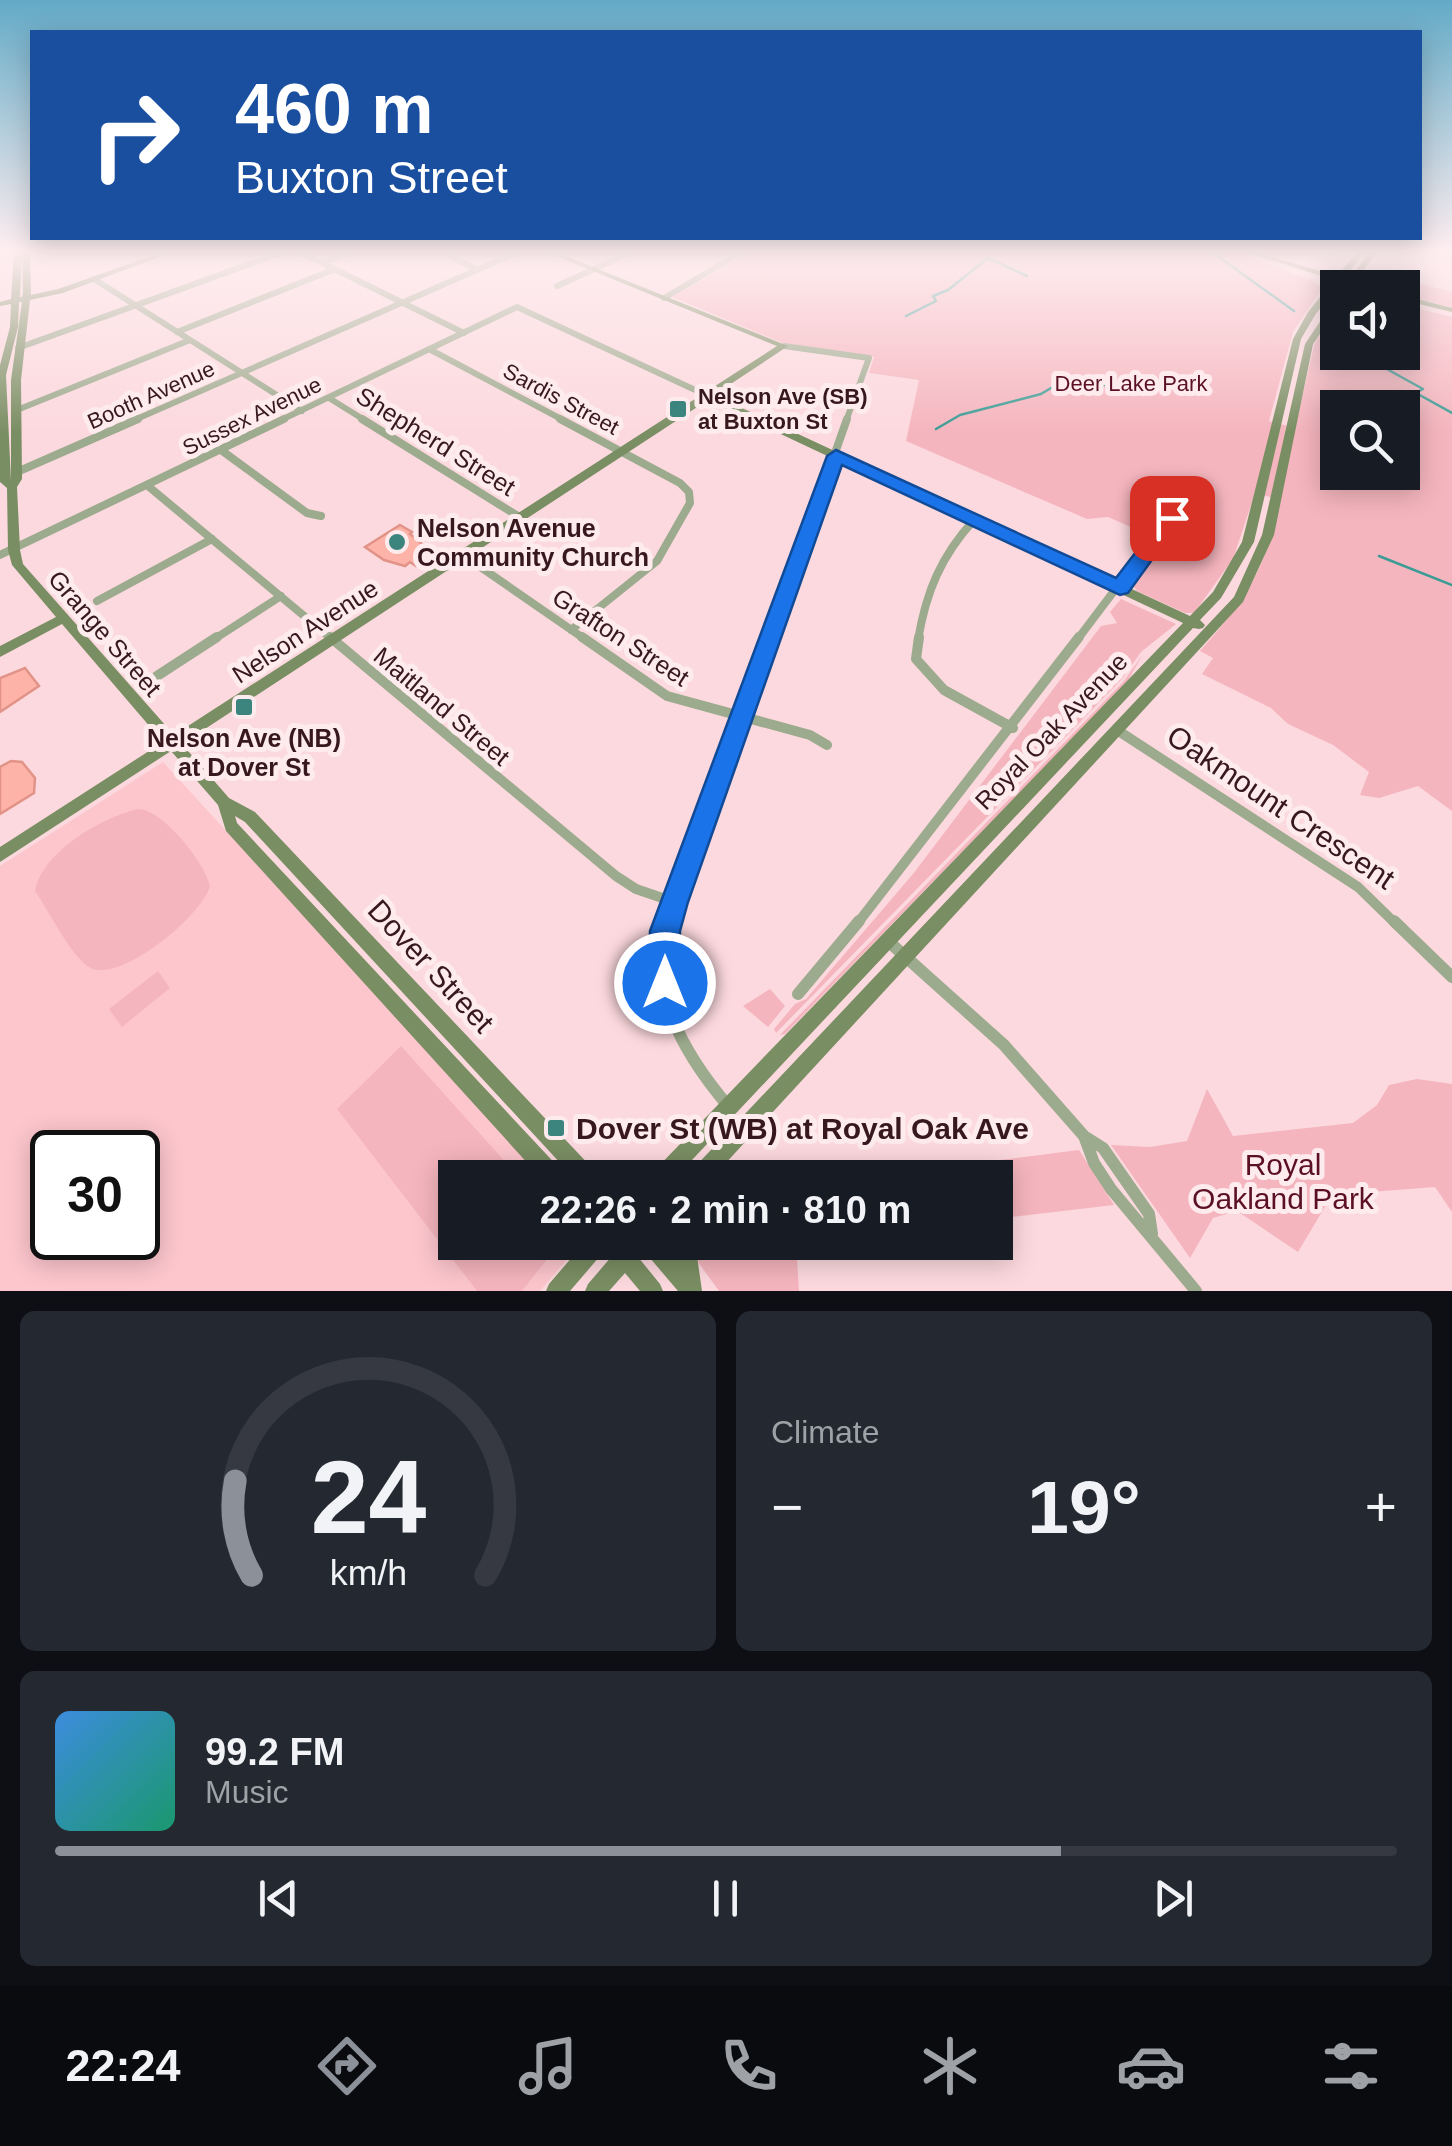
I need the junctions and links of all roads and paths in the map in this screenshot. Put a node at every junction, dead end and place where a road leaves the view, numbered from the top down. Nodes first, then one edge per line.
1 (18, 312) edge
2 (20, 312) edge
3 (118, 312) edge
4 (146, 312) edge
5 (227, 312) edge
6 (382, 312) edge
7 (422, 312) edge
8 (506, 312) edge
9 (531, 312) edge
10 (700, 312) edge
11 (1314, 312) edge
12 (1320, 328) edge
13 (177, 332) junction
14 (464, 333) junction
15 (190, 340) junction
16 (784, 346) junction
17 (18, 348) junction
18 (429, 349) junction
19 (242, 374) junction
20 (16, 380) junction
21 (1, 382) edge
22 (708, 396) junction
23 (329, 398) junction
24 (17, 410) junction
25 (302, 411) junction
26 (1284, 425) junction
27 (221, 450) junction
28 (622, 452) junction
29 (836, 456) junction
30 (17, 472) junction
31 (148, 486) junction
32 (12, 488) junction
33 (1268, 496) junction
34 (1176, 509) dead end
35 (321, 516) dead end
36 (521, 518) junction
37 (974, 520) junction
38 (212, 540) junction
39 (7, 553) edge
40 (463, 555) junction
41 (1120, 588) junction
42 (280, 596) junction
43 (97, 600) dead end
44 (62, 619) junction
45 (1194, 622) junction
46 (571, 630) junction
47 (1210, 630) junction
48 (332, 639) junction
49 (0, 652) edge
50 (156, 676) dead end
51 (740, 716) junction
52 (1013, 728) junction
53 (1117, 730) junction
54 (172, 743) junction
55 (826, 745) dead end
56 (224, 802) junction
57 (0, 855) edge
58 (674, 902) junction
59 (888, 941) junction
60 (905, 956) junction
61 (1452, 977) edge
62 (798, 994) dead end
63 (729, 1107) junction
64 (539, 1160) edge
65 (571, 1160) edge
66 (677, 1160) edge
67 (715, 1160) edge
68 (583, 1260) edge
69 (616, 1260) edge
70 (633, 1260) edge
71 (665, 1260) edge
72 (688, 1260) edge
73 (692, 1290) edge
74 (556, 1291) edge
75 (595, 1291) edge
76 (653, 1291) edge
77 (1196, 1291) edge

1 - 21 main road, Grange Street
2 - 17 main road, Grange Street
3 - 17 street
4 - 13 street
5 - 13 street
6 - 19 street, Booth Avenue
7 - 14 street
8 - 14 street, Sussex Avenue
9 - 22 street
10 - 16 main road
11 - 26 main road, Royal Oak Avenue
12 - 26 main road, Royal Oak Avenue
13 - 15 street
14 - 18 street, Sussex Avenue
15 - 19 street
15 - 24 street
16 - 22 main road, Nelson Avenue
16 - 29 street
17 - 20 main road, Grange Street
18 - 23 street, Sussex Avenue
18 - 28 street, Sardis Street
19 - 25 street
19 - 30 street, Booth Avenue
20 - 21 main road
20 - 24 main road, Grange Street
21 - 32 main road, Grange Street
22 - 28 main road, Nelson Avenue
22 - 29 main road
23 - 25 street, Sussex Avenue
23 - 36 street, Shepherd Street
24 - 30 main road, Grange Street
25 - 27 street, Sussex Avenue
26 - 33 main road, Royal Oak Avenue
27 - 31 street, Sussex Avenue
27 - 35 street
28 - 36 main road, Nelson Avenue
28 - 46 street, Sardis Street
29 - 37 main road
29 - 51 street
30 - 32 main road, Grange Street
31 - 38 street, Maitland Street
31 - 39 street, Sussex Avenue
32 - 39 main road, Grange Street
33 - 45 main road, Royal Oak Avenue
33 - 47 main road, Royal Oak Avenue
34 - 41 street, Royal Oak Avenue
36 - 40 main road, Nelson Avenue
37 - 41 main road
37 - 52 street
38 - 42 street, Maitland Street
38 - 43 street
39 - 44 main road, Grange Street
40 - 46 street, Grafton Street
40 - 48 main road, Nelson Avenue
41 - 45 main road
41 - 52 street, Royal Oak Avenue
42 - 48 street, Maitland Street
42 - 50 street
44 - 49 main road
44 - 54 main road, Grange Street
45 - 47 main road
45 - 59 main road, Royal Oak Avenue
46 - 51 street, Grafton Street
47 - 53 main road, Royal Oak Avenue
48 - 54 main road, Nelson Avenue
48 - 58 street, Maitland Street
51 - 55 street, Grafton Street
51 - 58 street
52 - 62 street, Royal Oak Avenue
53 - 60 main road, Royal Oak Avenue
53 - 61 street, Oakmount Crescent
54 - 56 main road, Dover Street
54 - 57 main road, Nelson Avenue
56 - 64 main road, Dover Street
56 - 65 main road, Dover Street
58 - 63 street
59 - 60 street
59 - 63 main road, Royal Oak Avenue
60 - 67 main road, Royal Oak Avenue
60 - 77 street
63 - 66 main road, Royal Oak Avenue
68 - 74 main road
69 - 75 main road
70 - 76 main road
71 - 73 main road
72 - 73 main road

